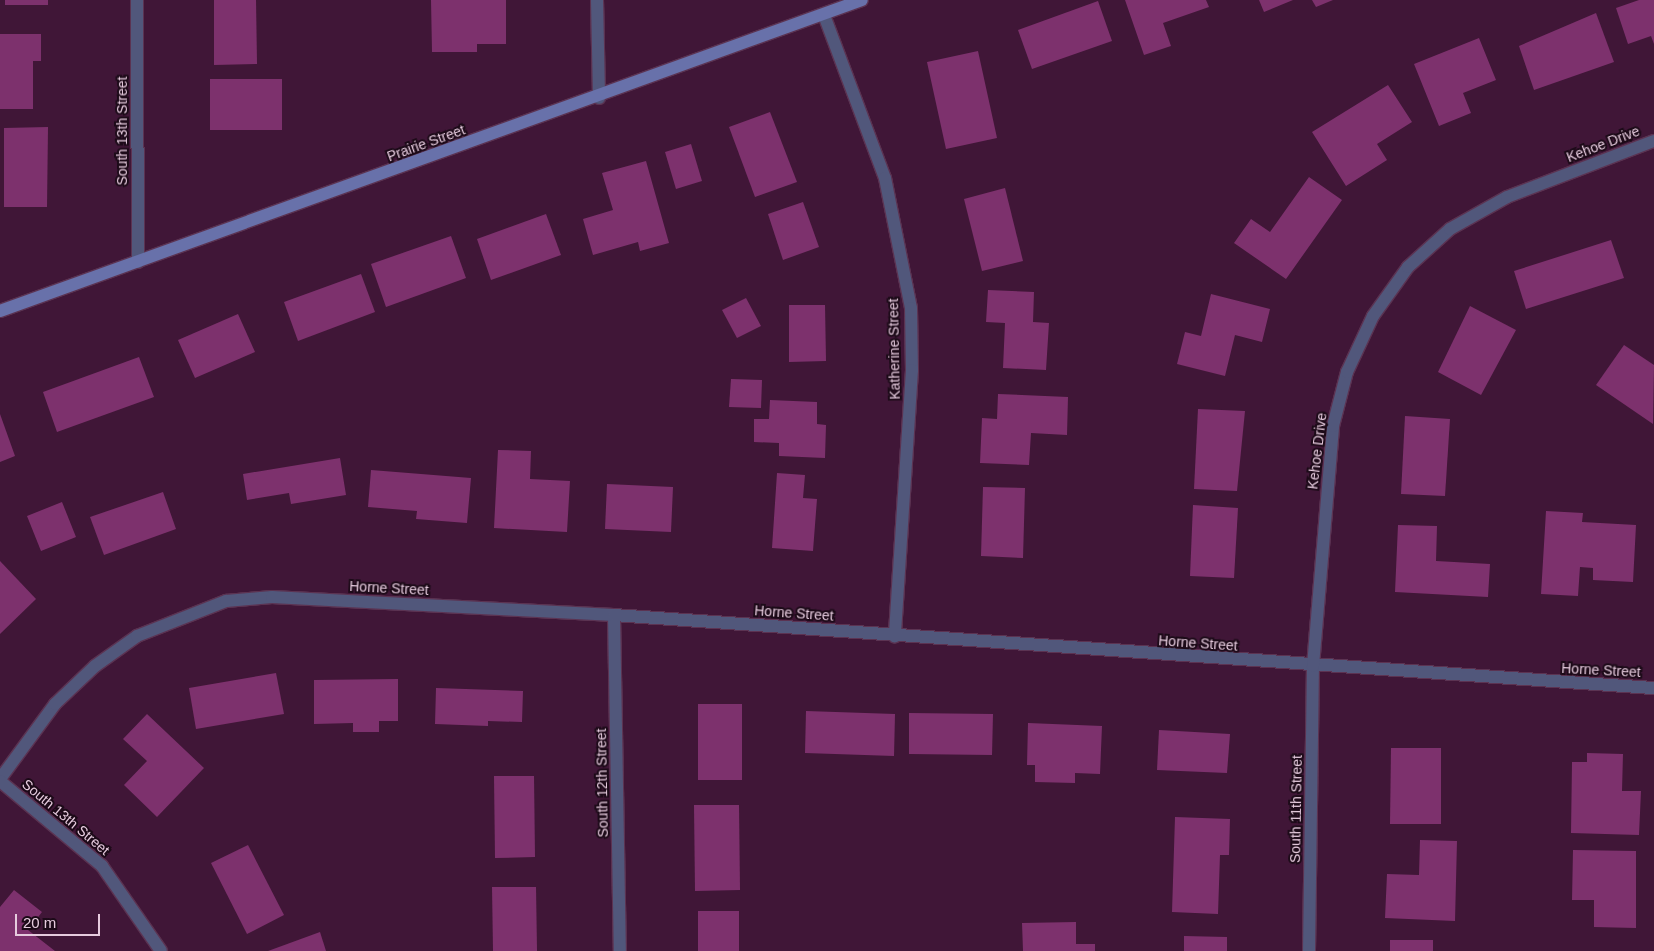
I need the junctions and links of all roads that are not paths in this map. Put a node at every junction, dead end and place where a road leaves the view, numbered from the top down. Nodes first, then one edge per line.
1 (137, 0) edge
2 (597, 0) edge
3 (862, 0) edge
4 (824, 15) junction
5 (599, 98) junction
6 (1654, 141) edge
7 (138, 262) junction
8 (0, 312) edge
9 (614, 615) junction
10 (895, 636) junction
11 (1313, 666) junction
12 (1654, 688) edge
13 (0, 780) edge
14 (161, 951) edge
15 (620, 951) edge
16 (1310, 951) edge

1 - 7 street, South 13th Street
2 - 5 street
3 - 4 street, Prairie Street
4 - 5 street, Prairie Street
4 - 10 street, Katherine Street
5 - 7 street, Prairie Street
6 - 11 street, Kehoe Drive
7 - 8 street, Prairie Street
9 - 10 street, Horne Street
9 - 13 street, Horne Street
9 - 15 street, South 12th Street
10 - 11 street, Horne Street
11 - 12 street, Horne Street
11 - 16 street, South 11th Street
13 - 14 street, South 13th Street

